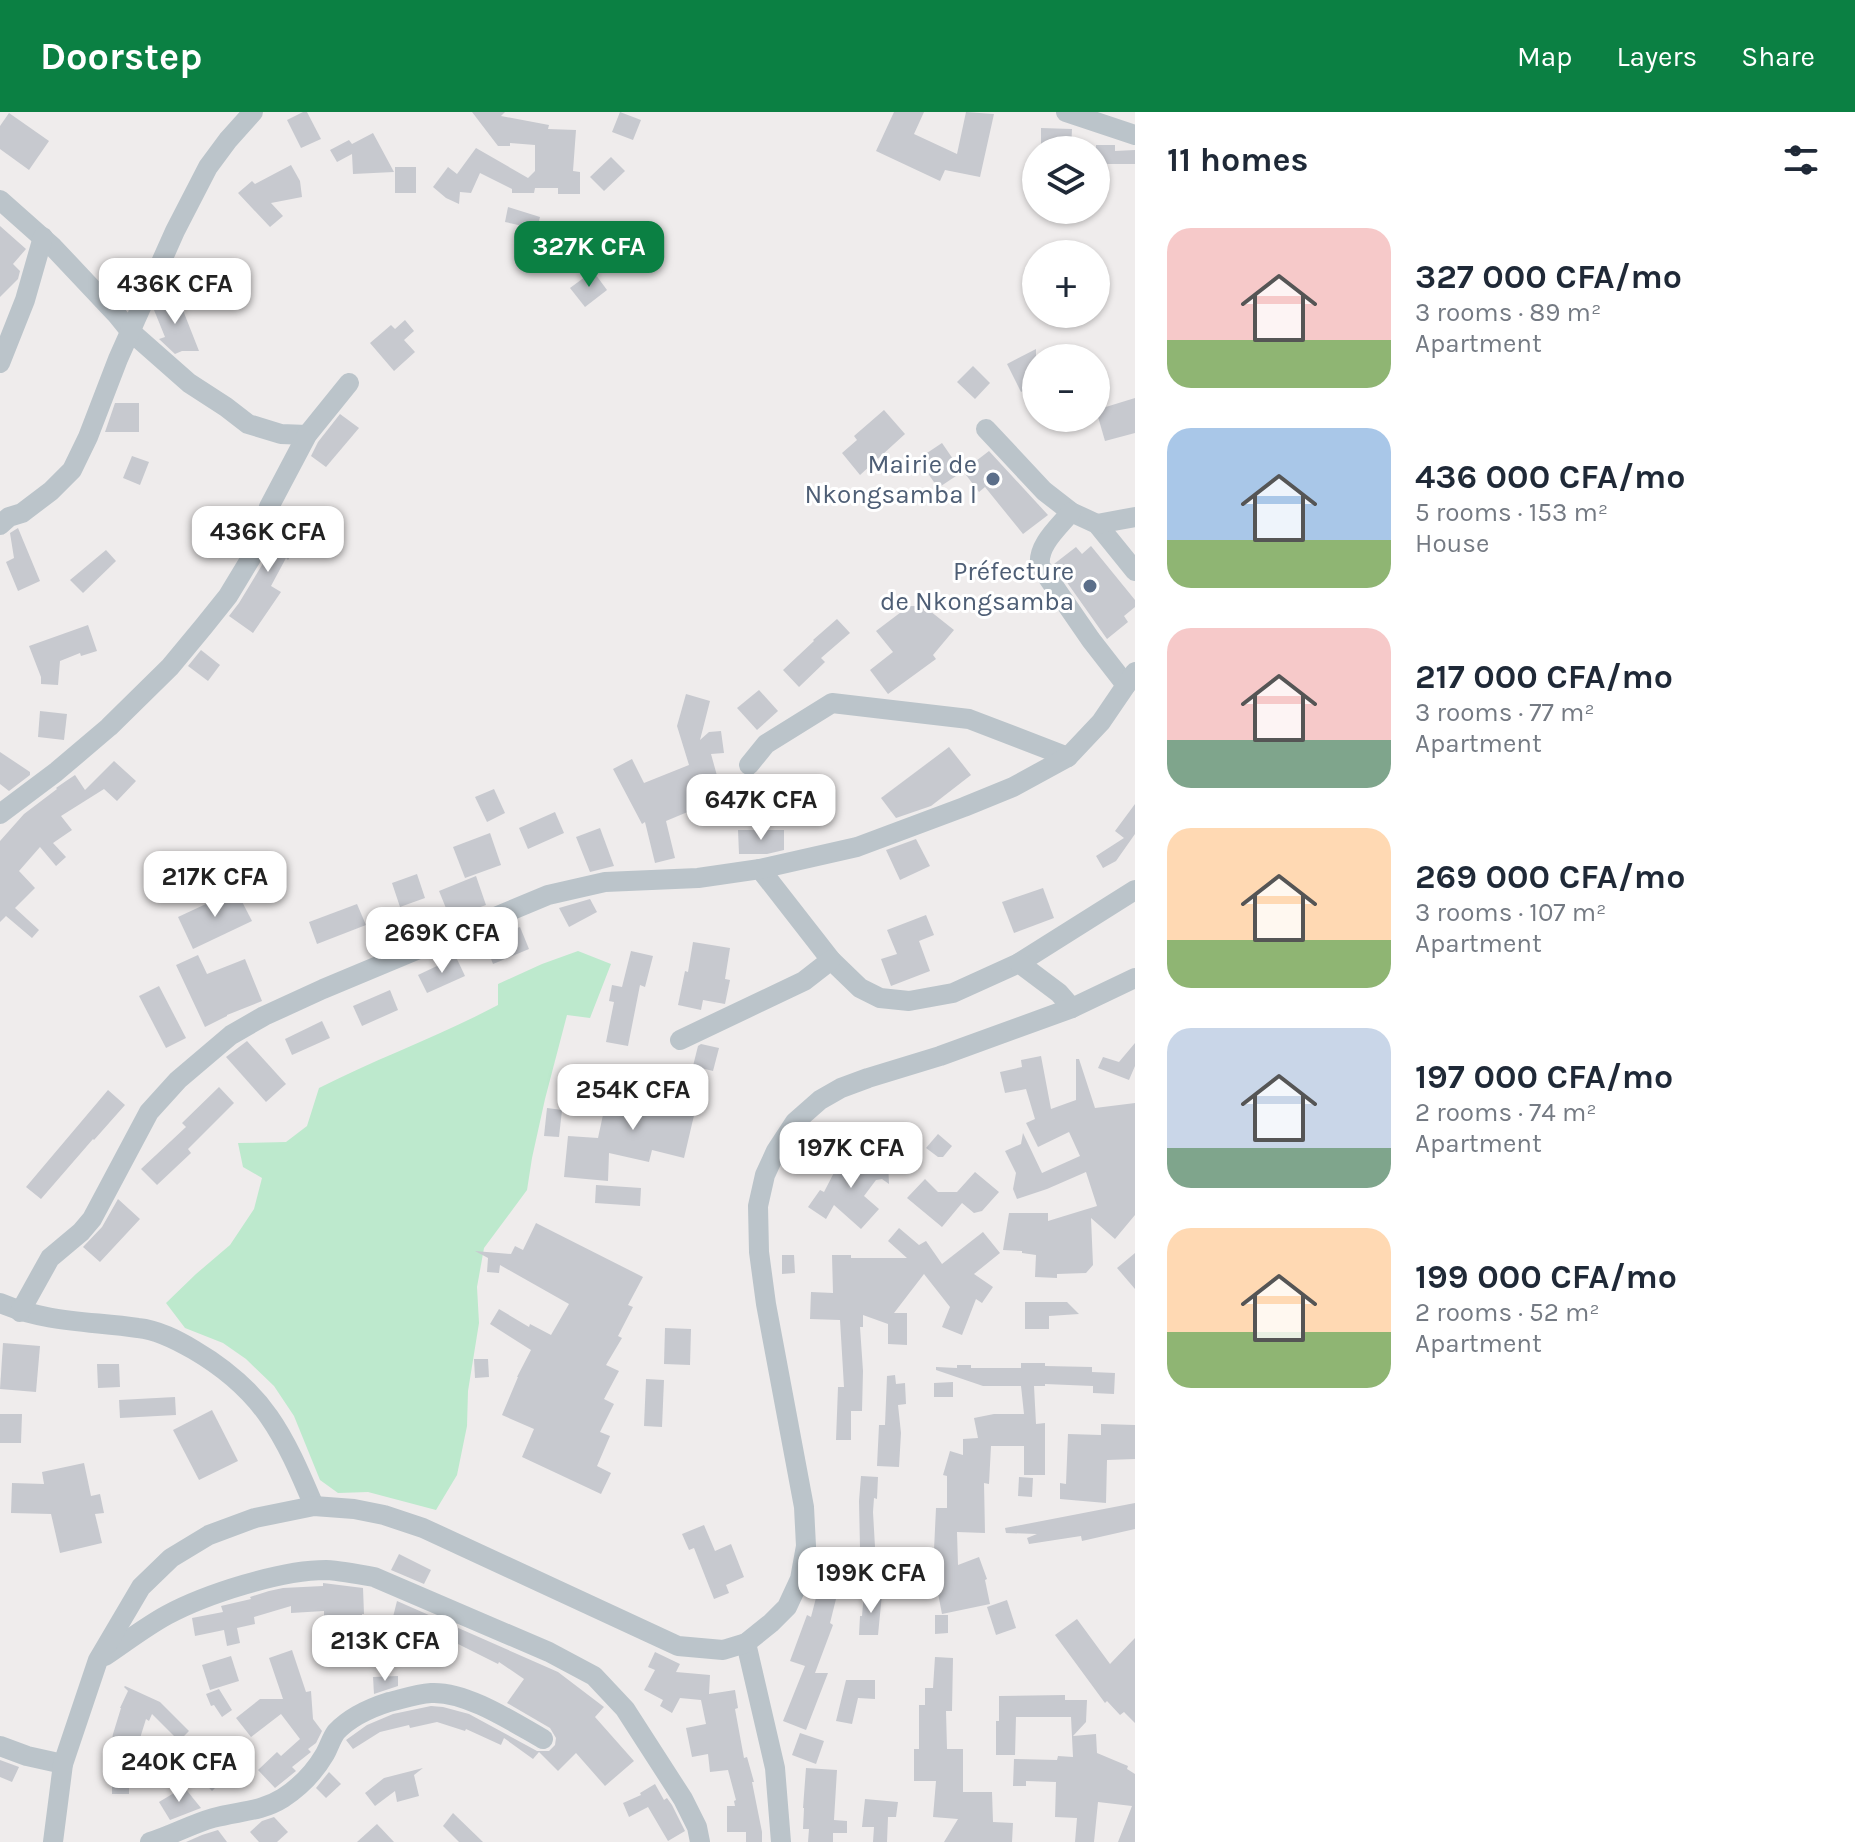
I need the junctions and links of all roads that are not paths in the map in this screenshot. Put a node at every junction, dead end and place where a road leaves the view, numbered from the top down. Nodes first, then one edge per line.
1 (253, 112) edge
2 (1066, 112) edge
3 (1135, 135) edge
4 (0, 200) edge
5 (43, 237) junction
6 (130, 331) junction
7 (0, 363) edge
8 (349, 383) dead end
9 (986, 429) dead end
10 (307, 435) junction
11 (1071, 512) junction
12 (3, 516) edge
13 (1135, 517) edge
14 (1097, 524) junction
15 (1135, 571) edge
16 (1130, 678) edge
17 (1068, 757) junction
18 (749, 765) dead end
19 (0, 814) edge
20 (760, 869) junction
21 (1135, 890) edge
22 (831, 960) junction
23 (1019, 963) junction
24 (1135, 978) edge
25 (1072, 1008) junction
26 (680, 1040) dead end
27 (0, 1303) edge
28 (20, 1312) junction
29 (314, 1506) junction
30 (746, 1643) junction
31 (98, 1660) junction
32 (543, 1739) dead end
33 (0, 1746) edge
34 (63, 1764) junction
35 (53, 1842) edge
36 (150, 1842) edge
37 (700, 1842) edge
38 (781, 1842) edge

1 - 6 street
2 - 3 street
4 - 5 street
5 - 6 street
5 - 7 street
6 - 10 street
6 - 12 street
8 - 10 street
9 - 11 street
10 - 19 street
11 - 14 street
11 - 16 street
13 - 14 street
14 - 15 street
16 - 17 street
17 - 18 street
17 - 20 street
20 - 22 street
20 - 28 street
21 - 23 street
22 - 23 street
22 - 26 street
23 - 25 street
24 - 25 street
25 - 30 street
27 - 28 street
28 - 29 street
29 - 30 street
29 - 31 street
30 - 38 street
31 - 34 street
31 - 37 street
32 - 36 street
33 - 34 street
34 - 35 street

